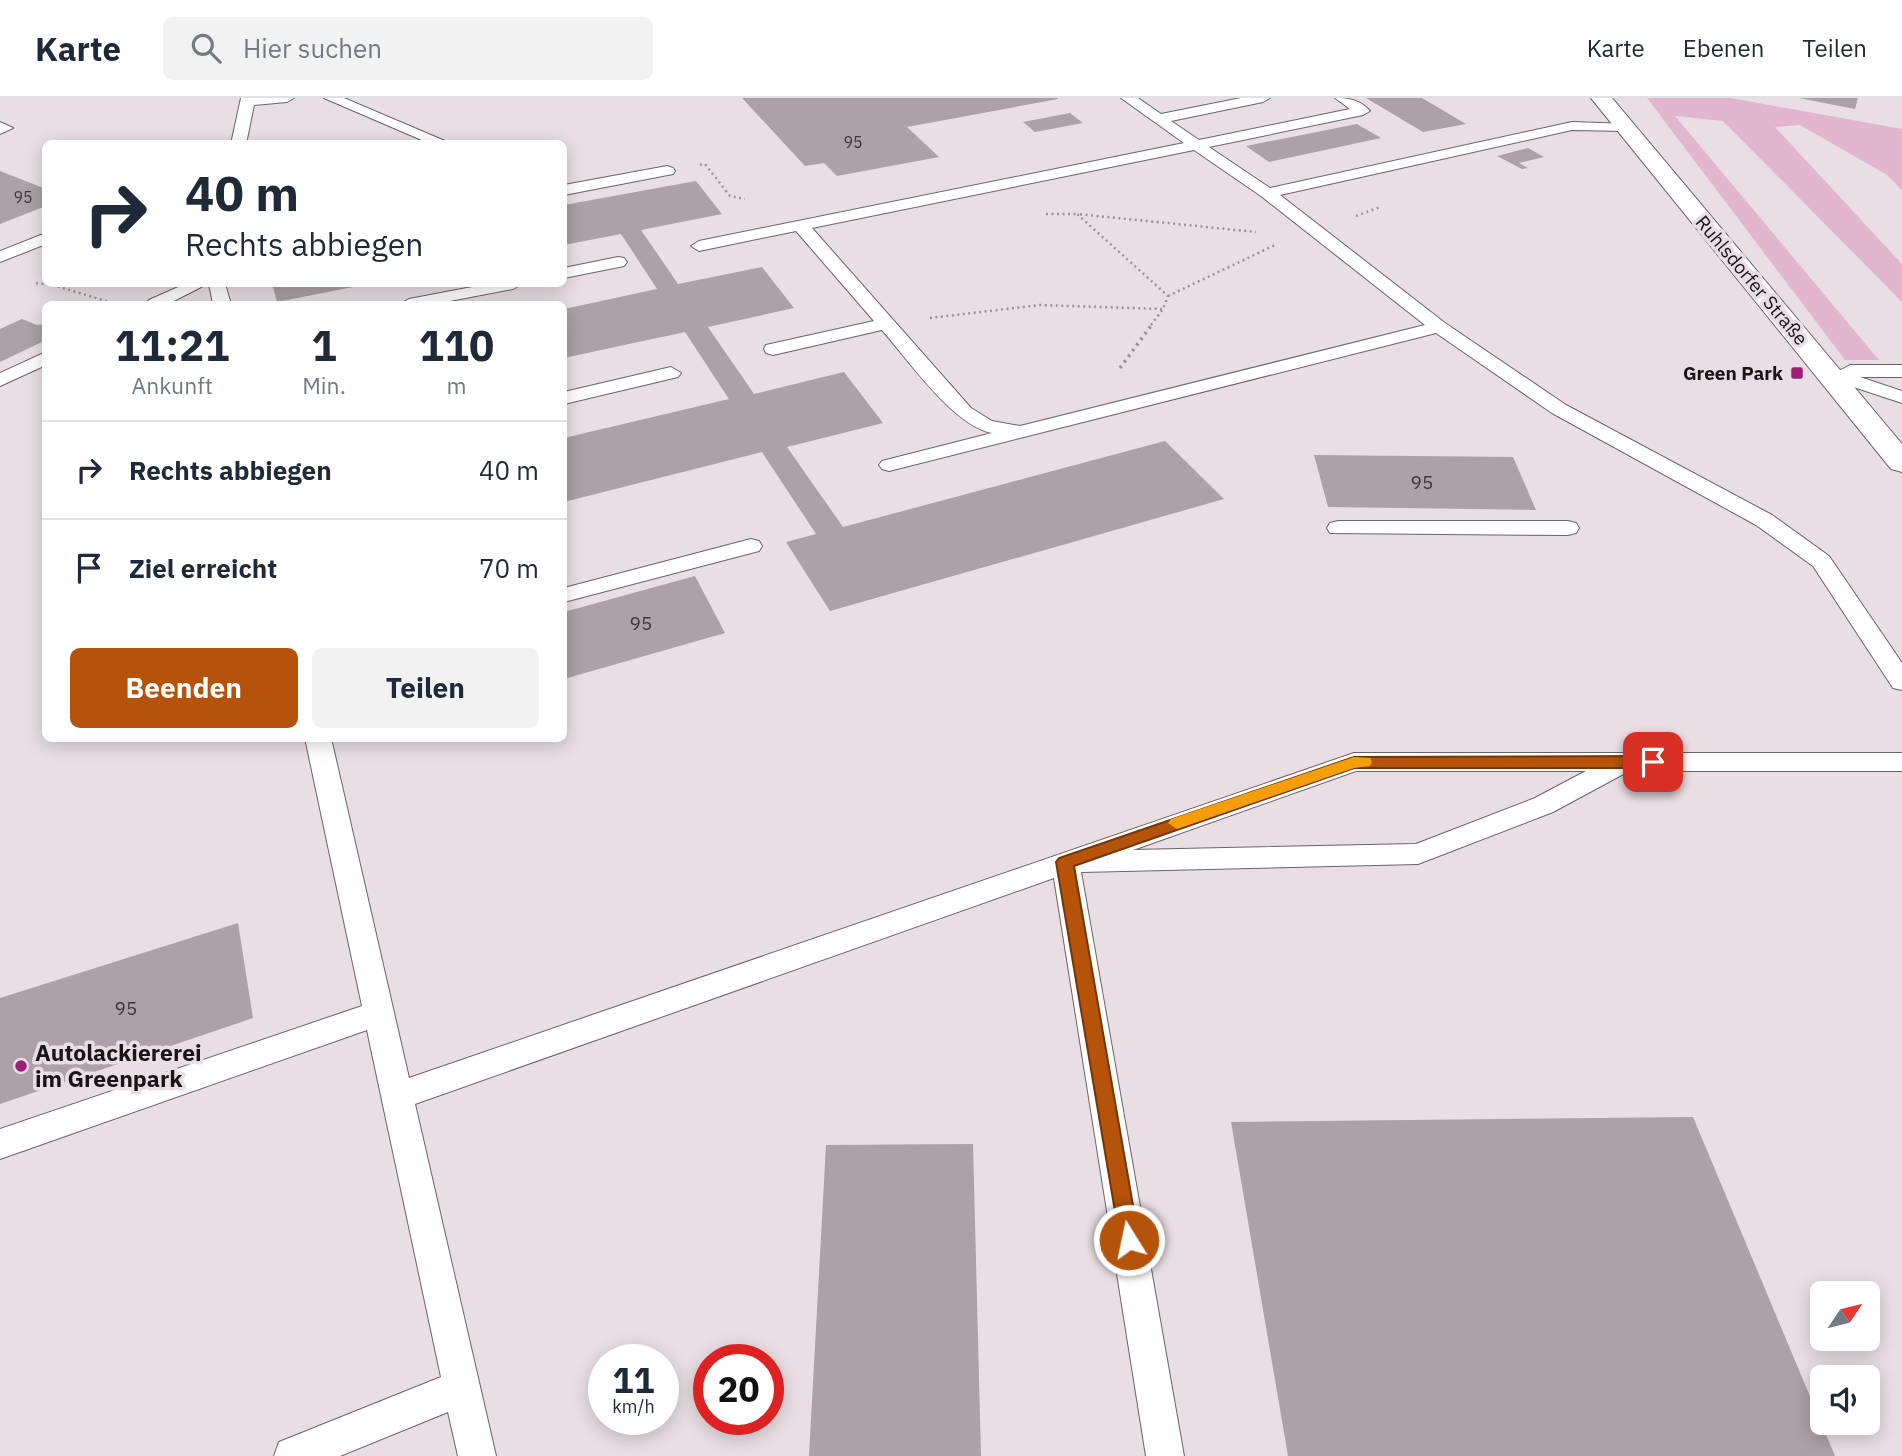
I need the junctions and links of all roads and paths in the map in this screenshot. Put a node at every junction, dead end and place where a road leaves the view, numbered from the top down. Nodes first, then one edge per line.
1 (287, 98) edge
2 (331, 98) edge
3 (1128, 98) edge
4 (1263, 98) edge
5 (1342, 98) edge
6 (1601, 98) edge
7 (247, 100) edge
8 (1158, 119) junction
9 (1625, 127) junction
10 (238, 140) edge
11 (435, 140) edge
12 (1196, 145) junction
13 (667, 171) dead end
14 (567, 189) edge
15 (1267, 193) junction
16 (800, 225) junction
17 (1268, 233) dead end
18 (42, 240) edge
19 (699, 246) dead end
20 (0, 257) edge
21 (618, 262) dead end
22 (567, 272) edge
23 (28, 282) dead end
24 (42, 284) edge
25 (60, 287) edge
26 (192, 287) edge
27 (497, 287) edge
28 (106, 301) edge
29 (161, 301) edge
30 (425, 301) edge
31 (1163, 309) junction
32 (886, 324) junction
33 (1439, 327) junction
34 (773, 349) dead end
35 (42, 360) edge
36 (1902, 371) edge
37 (1827, 372) junction
38 (671, 373) dead end
39 (0, 380) edge
40 (567, 397) edge
41 (1902, 397) edge
42 (1128, 407) junction
43 (1020, 432) junction
44 (1902, 463) edge
45 (889, 465) dead end
46 (1338, 528) dead end
47 (1568, 528) dead end
48 (751, 546) dead end
49 (567, 594) edge
50 (1902, 682) edge
51 (319, 742) edge
52 (1626, 762) junction
53 (1902, 762) edge
54 (1065, 862) junction
55 (379, 1013) junction
56 (397, 1096) junction
57 (0, 1144) edge
58 (461, 1388) junction
59 (293, 1456) edge
60 (477, 1456) edge
61 (1165, 1456) edge

1 - 7 lane
2 - 11 lane
3 - 8 lane
4 - 8 lane
5 - 12 lane
6 - 9 street, Ruhlsdorfer Straße
7 - 10 lane
8 - 12 lane
9 - 15 lane
9 - 37 street, Ruhlsdorfer Straße
12 - 15 lane
12 - 16 lane
13 - 14 lane
15 - 33 lane
16 - 19 lane
16 - 32 lane
17 - 31 path
18 - 20 lane
21 - 22 lane
23 - 24 path
25 - 28 path
26 - 29 lane
27 - 30 lane
31 - 32 path
31 - 42 path
32 - 34 lane
32 - 43 lane
33 - 42 lane
33 - 50 lane
35 - 39 lane
36 - 37 lane
37 - 41 lane
37 - 44 street, Ruhlsdorfer Straße
38 - 40 lane
42 - 43 lane
43 - 45 lane
46 - 47 lane
48 - 49 lane
51 - 55 lane
52 - 53 lane
52 - 54 lane
52 - 54 lane
54 - 56 lane
54 - 61 lane
55 - 56 lane
55 - 57 lane
56 - 58 lane
58 - 59 lane
58 - 60 lane

